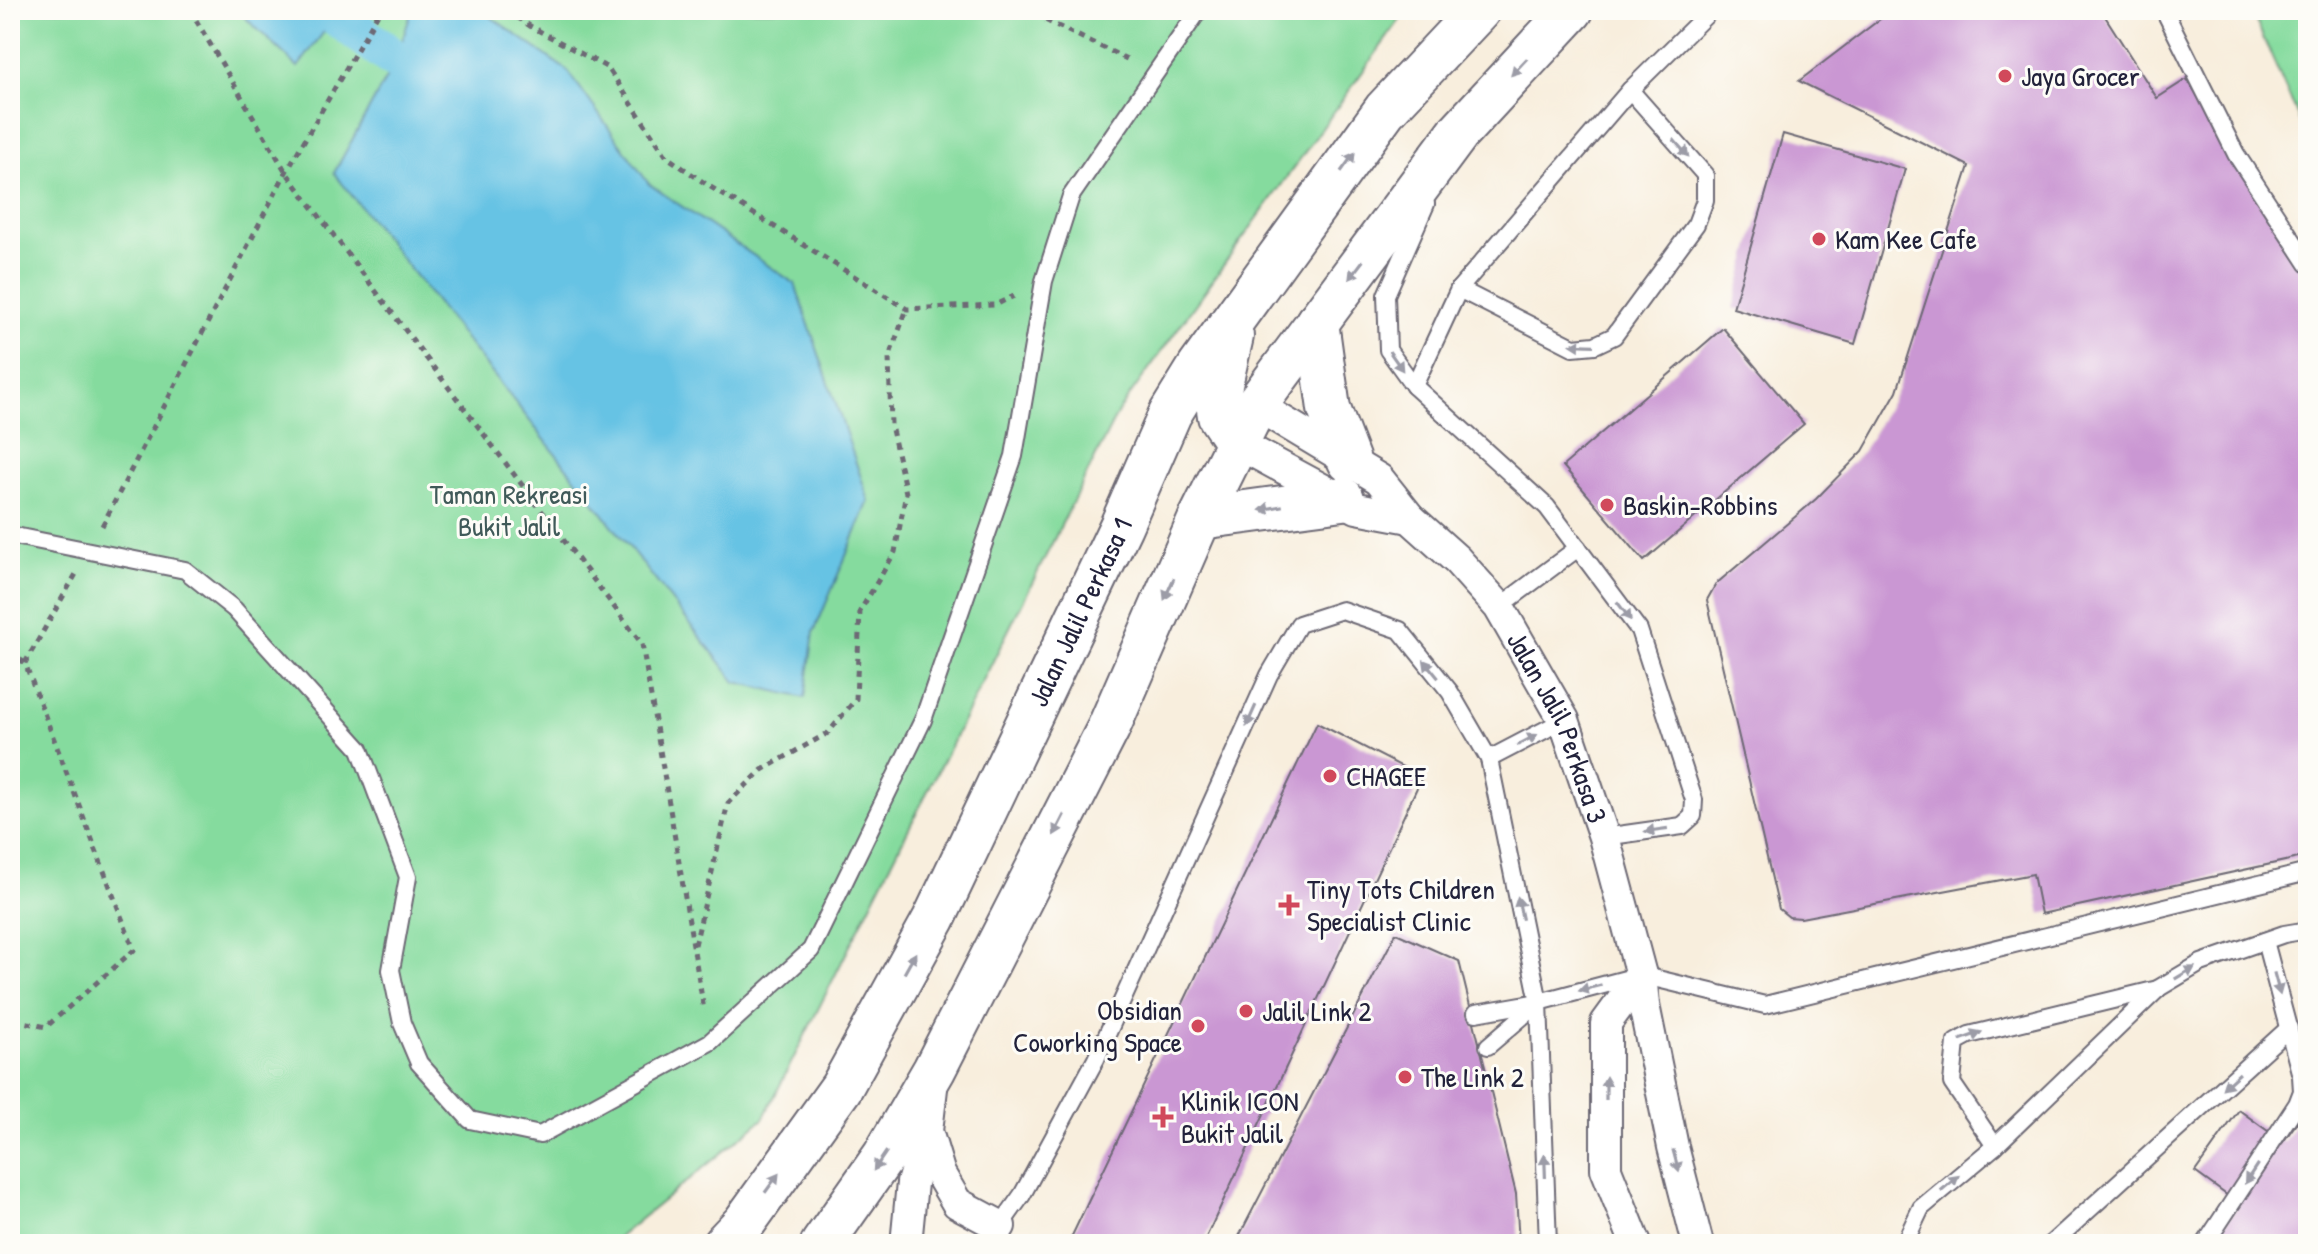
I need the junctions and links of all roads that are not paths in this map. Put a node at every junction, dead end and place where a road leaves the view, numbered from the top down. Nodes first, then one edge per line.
1 (1199, 10) edge
2 (1479, 10) edge
3 (1572, 10) edge
4 (1711, 10) edge
5 (2164, 10) edge
6 (1630, 90) junction
7 (1458, 133) junction
8 (2308, 264) edge
9 (1459, 289) junction
10 (1236, 316) junction
11 (1317, 322) junction
12 (1414, 386) junction
13 (1237, 421) junction
14 (1143, 472) junction
15 (1346, 480) junction
16 (1200, 518) junction
17 (10, 535) edge
18 (1578, 548) junction
19 (1499, 607) junction
20 (1564, 720) junction
21 (1489, 759) junction
22 (1604, 837) junction
23 (2308, 872) edge
24 (2308, 930) edge
25 (2265, 941) junction
26 (1641, 975) junction
27 (2159, 988) junction
28 (1539, 1002) junction
29 (1476, 1013) dead end
30 (2289, 1028) junction
31 (1488, 1046) dead end
32 (934, 1070) junction
33 (927, 1131) junction
34 (1995, 1146) junction
35 (997, 1235) edge
36 (724, 1244) edge
37 (822, 1244) edge
38 (906, 1244) edge
39 (1548, 1244) edge
40 (1636, 1244) edge
41 (1698, 1244) edge
42 (1904, 1244) edge
43 (2051, 1244) edge
44 (2205, 1244) edge

1 - 17 lane
10 -> 2 main road, Jalan Jalil Perkasa 1
3 -> 7 main road
4 - 6 lane
5 - 8 lane
6 - 9 lane
6 -> 9 lane
7 -> 11 main road
7 -> 12 lane
9 - 12 lane
10 - 13 main road
10 - 14 main road, Jalan Jalil Perkasa 1
11 - 13 main road
11 - 15 main road
12 - 18 lane
13 - 14 main road
13 - 15 street, Jalan Jalil Perkasa 3
13 - 15 street, Jalan Jalil Perkasa 3
13 - 16 main road
36 -> 14 main road, Jalan Jalil Perkasa 1
15 -> 16 main road
15 - 19 street, Jalan Jalil Perkasa 3
16 -> 32 main road
18 - 19 lane
18 -> 22 lane
19 - 20 street, Jalan Jalil Perkasa 3
21 -> 20 lane
20 - 22 street, Jalan Jalil Perkasa 3
28 -> 21 lane
21 -> 35 lane
22 - 26 street, Jalan Jalil Perkasa 3
23 - 26 lane
24 - 25 lane
27 -> 25 lane
25 -> 30 lane
26 -> 28 lane
40 -> 26 street
26 -> 41 street, Jalan Jalil Perkasa 3
27 - 34 lane
34 -> 27 lane
28 - 29 lane
28 - 31 lane
39 -> 28 lane
30 -> 43 lane
30 -> 44 lane
32 - 33 street
32 -> 37 main road
33 - 35 street
33 - 38 street
42 -> 34 lane

